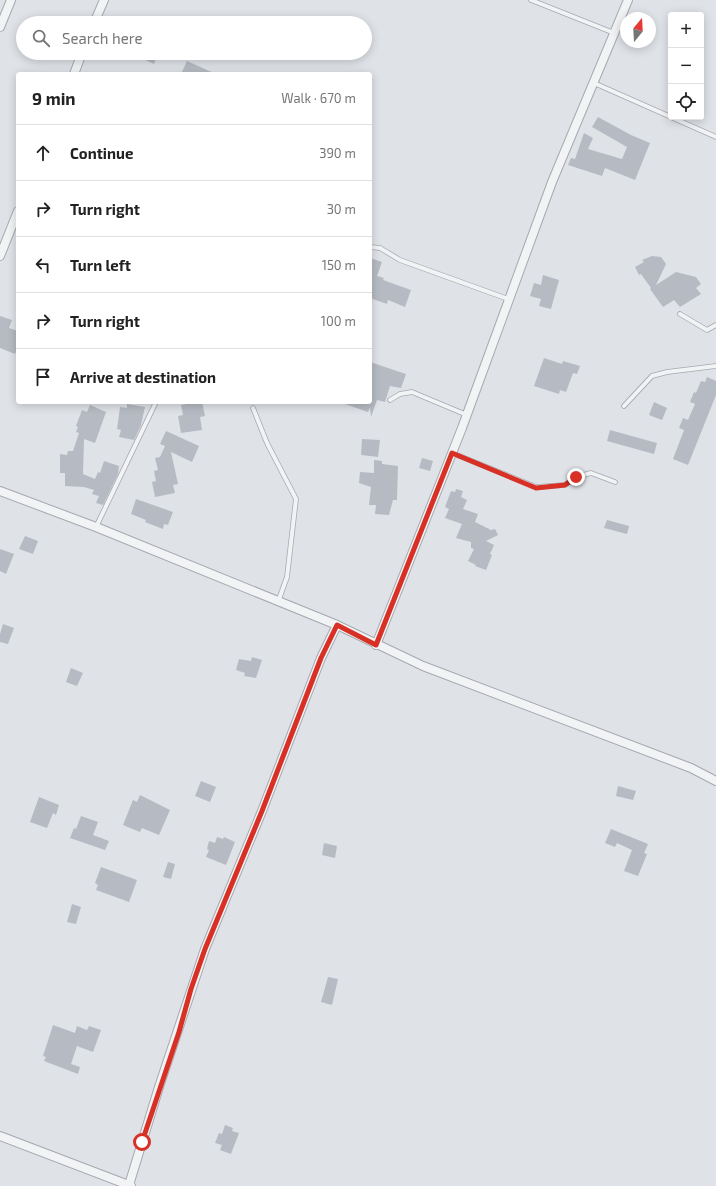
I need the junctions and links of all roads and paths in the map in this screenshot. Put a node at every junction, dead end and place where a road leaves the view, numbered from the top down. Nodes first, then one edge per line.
1 (11, 0) edge
2 (104, 0) edge
3 (531, 0) edge
4 (628, 0) edge
5 (97, 16) edge
6 (0, 27) edge
7 (615, 34) junction
8 (79, 60) edge
9 (75, 72) edge
10 (594, 83) junction
11 (716, 137) edge
12 (16, 216) edge
13 (372, 247) edge
14 (0, 256) edge
15 (508, 299) junction
16 (680, 314) dead end
17 (716, 325) edge
18 (716, 366) edge
19 (390, 400) dead end
20 (155, 404) edge
21 (624, 406) dead end
22 (254, 408) dead end
23 (466, 415) junction
24 (452, 453) junction
25 (615, 482) dead end
26 (0, 491) edge
27 (96, 527) junction
28 (278, 602) junction
29 (337, 625) junction
30 (376, 645) junction
31 (716, 781) edge
32 (0, 1136) edge
33 (120, 1184) edge
34 (130, 1186) edge

1 - 6 street
2 - 5 street
3 - 7 lane
4 - 7 street
7 - 10 street
8 - 9 street
10 - 11 lane
10 - 15 street
12 - 14 street
13 - 15 lane
15 - 23 street
16 - 17 lane
18 - 21 lane
19 - 23 lane
20 - 27 lane
22 - 28 lane
23 - 24 street
24 - 25 lane
24 - 30 street
26 - 27 street
27 - 28 street
28 - 29 street
29 - 30 street
29 - 34 street
30 - 31 street
32 - 33 street
33 - 34 street

